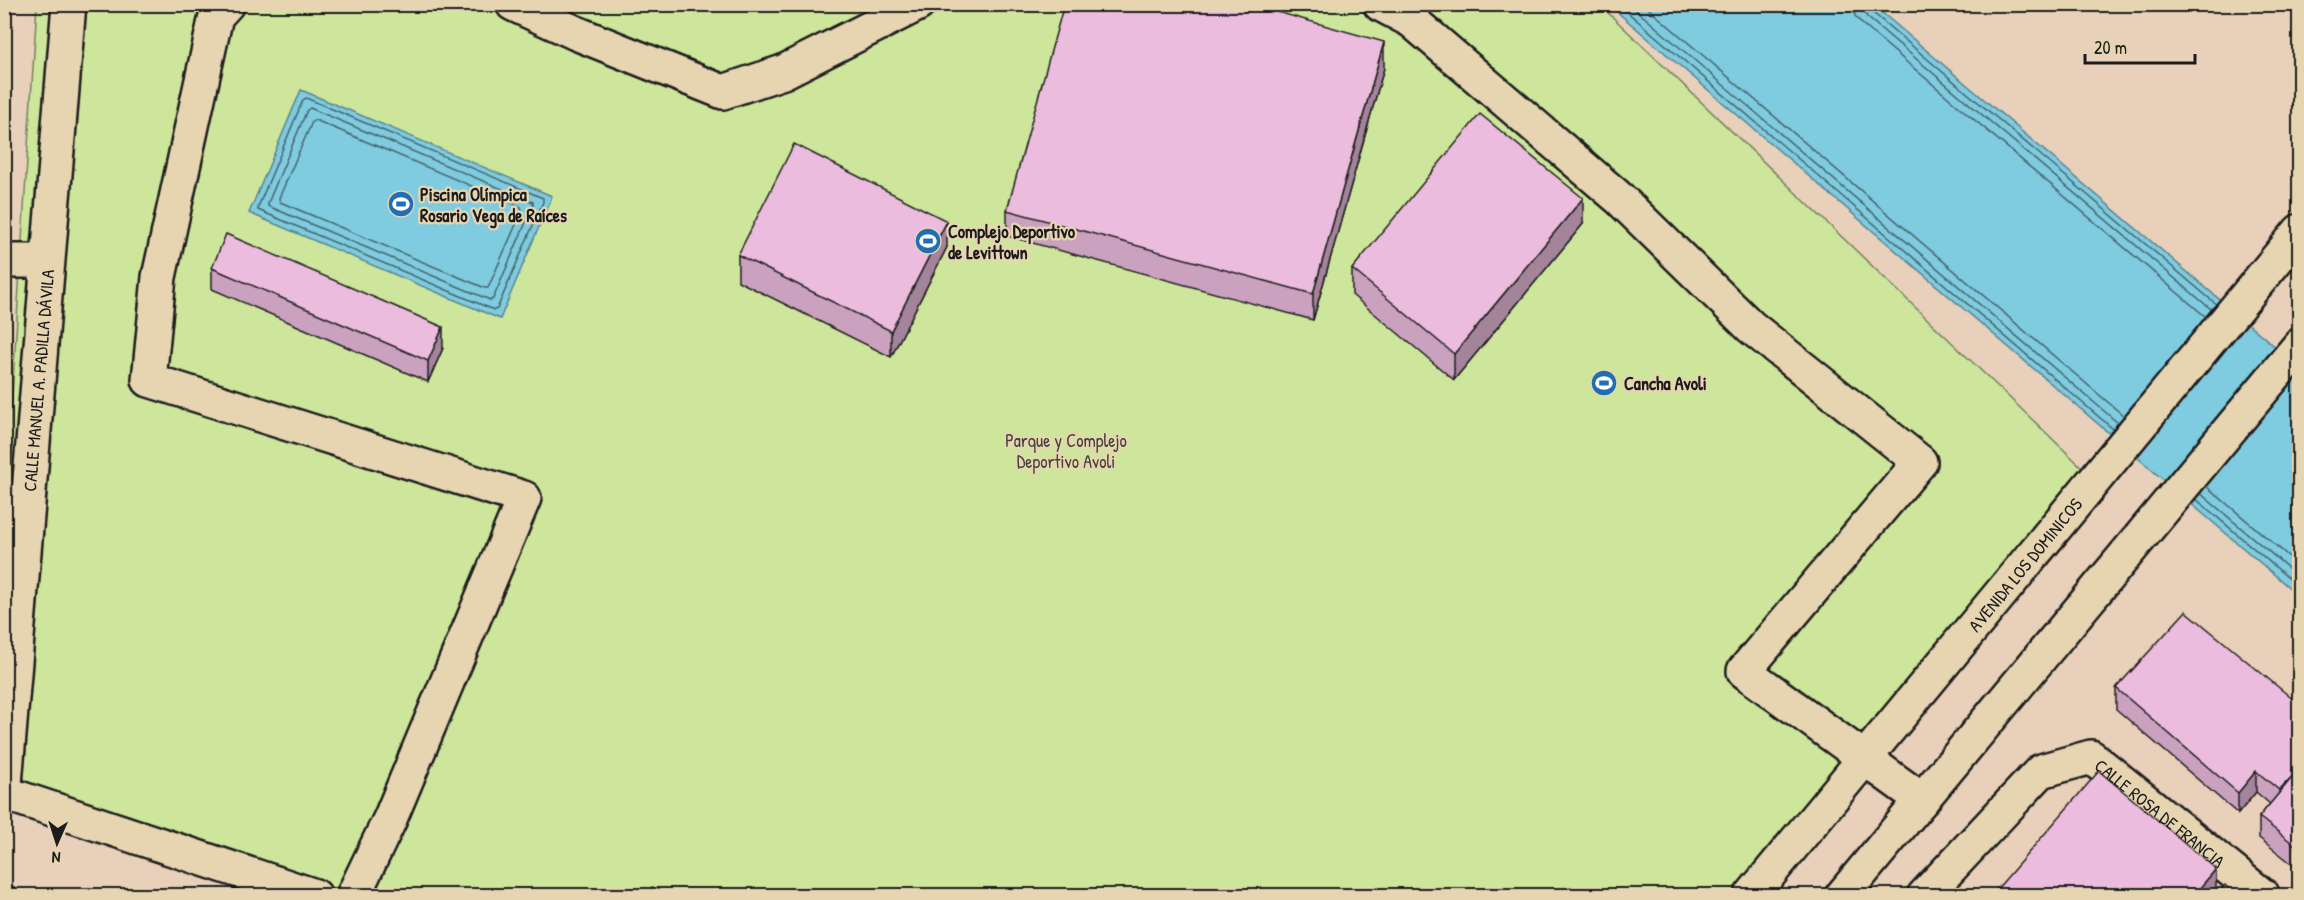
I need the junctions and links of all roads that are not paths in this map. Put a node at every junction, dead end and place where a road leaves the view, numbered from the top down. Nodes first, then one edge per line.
1 (69, 4) edge
2 (227, 4) edge
3 (513, 4) edge
4 (918, 4) edge
5 (1380, 4) edge
6 (2299, 232) edge
7 (4, 261) edge
8 (46, 261) junction
9 (2300, 345) edge
10 (1864, 760) junction
11 (5, 794) edge
12 (1922, 800) junction
13 (315, 896) edge
14 (352, 896) edge
15 (1751, 896) edge
16 (1842, 896) edge
17 (1924, 896) edge
18 (2263, 896) edge

1 - 8 street, CALLE MANUEL A. PADILLA DÁVILA
2 - 14 street
3 - 4 street
5 - 10 street
6 - 10 street, AVENIDA LOS DOMINICOS
7 - 8 street
8 - 11 street, CALLE MANUEL A. PADILLA DÁVILA
9 - 12 street
10 - 12 street
10 - 15 street, AVENIDA LOS DOMINICOS
11 - 13 street
12 - 16 street
17 - 18 street, CALLE ROSA DE FRANCIA

